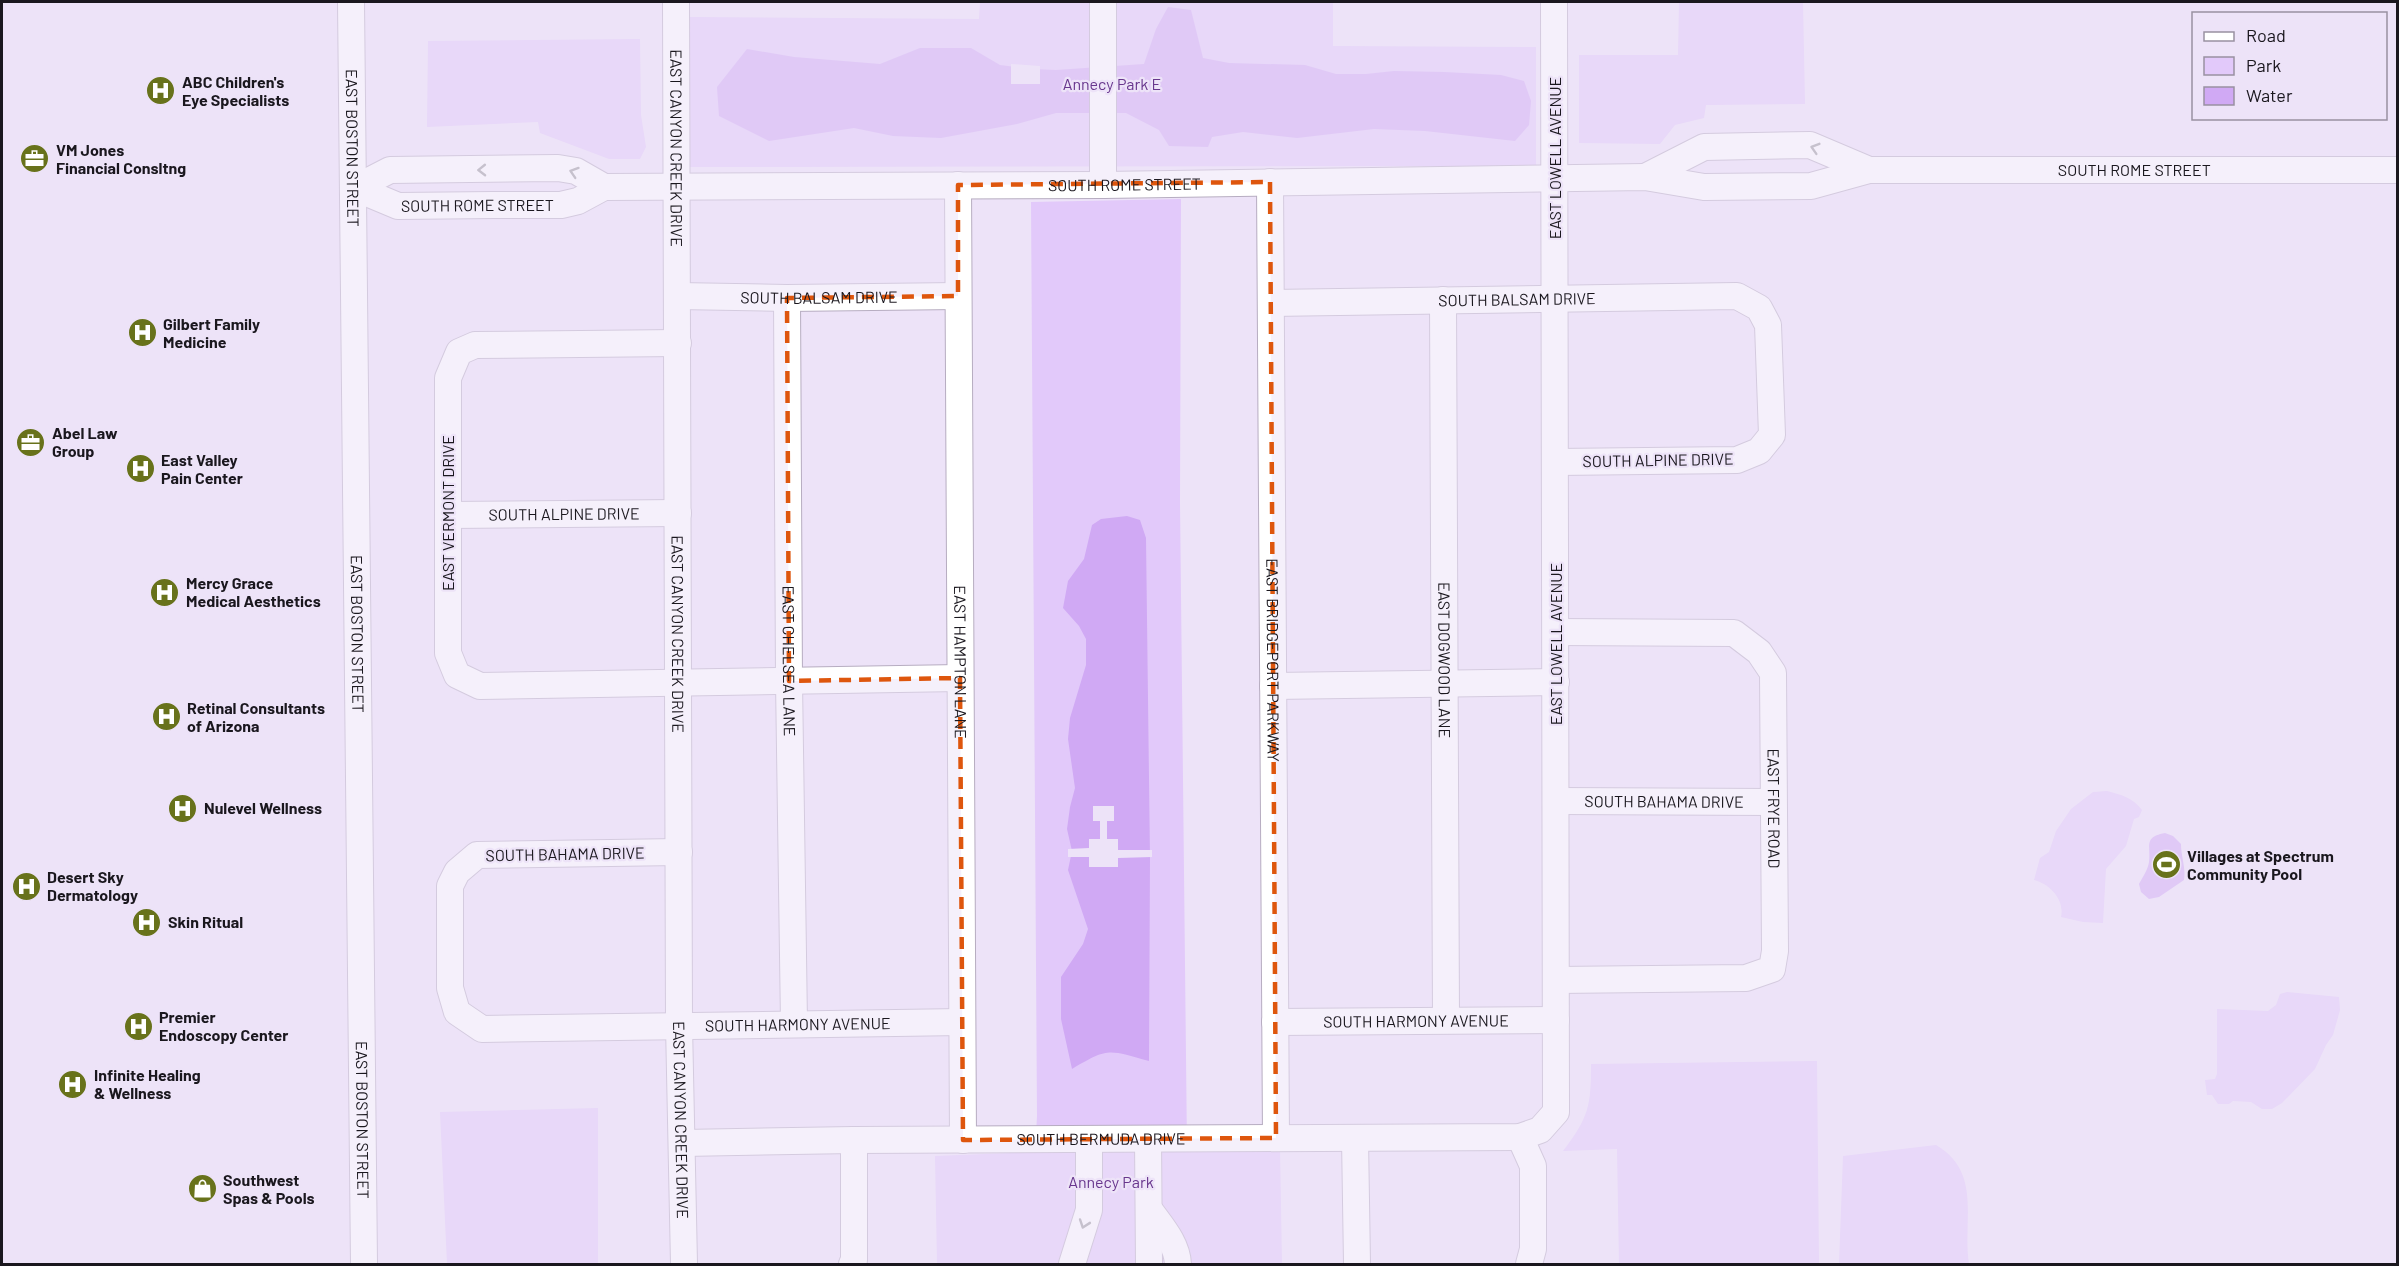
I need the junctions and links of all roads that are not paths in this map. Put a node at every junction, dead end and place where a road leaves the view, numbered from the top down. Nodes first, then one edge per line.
1 (351, 2) edge
2 (676, 2) edge
3 (1554, 2) edge
4 (1103, 11) edge
5 (1869, 170) junction
6 (2397, 170) edge
7 (1556, 177) junction
8 (1645, 177) junction
9 (1270, 182) junction
10 (958, 185) junction
11 (1104, 185) junction
12 (678, 186) junction
13 (604, 187) junction
14 (355, 188) junction
15 (678, 296) junction
16 (958, 296) junction
17 (787, 298) junction
18 (1443, 300) junction
19 (1556, 300) junction
20 (1271, 303) junction
21 (678, 343) junction
22 (1759, 451) joint
23 (1556, 462) junction
24 (678, 513) junction
25 (448, 515) junction
26 (1556, 632) junction
27 (960, 678) junction
28 (789, 681) junction
29 (1556, 682) junction
30 (679, 684) junction
31 (1445, 684) junction
32 (1273, 686) junction
33 (1556, 801) junction
34 (1773, 802) junction
35 (679, 852) junction
36 (1556, 980) junction
37 (457, 1012) joint
38 (1446, 1020) junction
39 (1556, 1020) junction
40 (962, 1022) junction
41 (1275, 1022) junction
42 (794, 1023) junction
43 (679, 1025) junction
44 (1520, 1137) junction
45 (1276, 1138) junction
46 (1355, 1138) junction
47 (1089, 1139) junction
48 (1148, 1139) junction
49 (854, 1140) junction
50 (963, 1140) junction
51 (683, 1143) junction
52 (1149, 1209) junction
53 (364, 1264) edge
54 (684, 1264) edge
55 (852, 1264) edge
56 (1072, 1264) edge
57 (1149, 1264) edge
58 (1178, 1264) edge
59 (1357, 1264) edge
60 (1529, 1264) edge

1 - 14 street, EAST BOSTON STREET
2 - 12 street, EAST CANYON CREEK DRIVE
3 - 7 street, EAST LOWELL AVENUE
4 - 11 street
5 - 6 street, SOUTH ROME STREET
5 - 8 street, SOUTH ROME STREET
5 -> 8 street, SOUTH ROME STREET
7 - 8 street, SOUTH ROME STREET
7 - 9 street, SOUTH ROME STREET
7 - 19 street, EAST LOWELL AVENUE
9 - 11 street, SOUTH ROME STREET
9 - 20 street, EAST BRIDGEPORT PARKWAY
10 - 11 street, SOUTH ROME STREET
10 - 12 street, SOUTH ROME STREET
10 - 16 street, EAST HAMPTON LANE
12 - 13 street, SOUTH ROME STREET
12 - 15 street, EAST CANYON CREEK DRIVE
13 - 14 street, SOUTH ROME STREET
13 -> 14 street, SOUTH ROME STREET
14 - 53 street, EAST BOSTON STREET
15 - 17 street, SOUTH BALSAM DRIVE
15 - 21 street, EAST CANYON CREEK DRIVE
16 - 17 street, SOUTH BALSAM DRIVE
16 - 27 street, EAST HAMPTON LANE
17 - 28 street, EAST CHELSEA LANE
18 - 19 street, SOUTH BALSAM DRIVE
18 - 20 street, SOUTH BALSAM DRIVE
18 - 31 street, EAST DOGWOOD LANE
19 - 22 street, SOUTH BALSAM DRIVE
19 - 23 street, EAST LOWELL AVENUE
20 - 32 street, EAST BRIDGEPORT PARKWAY
21 - 24 street, EAST CANYON CREEK DRIVE
21 - 25 street, EAST VERMONT DRIVE
22 - 23 street, SOUTH ALPINE DRIVE
23 - 26 street, EAST LOWELL AVENUE
24 - 25 street, SOUTH ALPINE DRIVE
24 - 30 street, EAST CANYON CREEK DRIVE
25 - 30 street, EAST VERMONT DRIVE
26 - 29 street, EAST LOWELL AVENUE
26 - 34 street, EAST FRYE ROAD
27 - 28 street
27 - 40 street, EAST HAMPTON LANE
28 - 30 street
28 - 42 street, EAST CHELSEA LANE
29 - 31 street
29 - 33 street, EAST LOWELL AVENUE
30 - 35 street, EAST CANYON CREEK DRIVE
31 - 32 street
31 - 38 street, EAST DOGWOOD LANE
32 - 41 street, EAST BRIDGEPORT PARKWAY
33 - 34 street, SOUTH BAHAMA DRIVE
33 - 36 street, EAST LOWELL AVENUE
34 - 36 street, EAST FRYE ROAD
35 - 37 street, SOUTH BAHAMA DRIVE
35 - 43 street, EAST CANYON CREEK DRIVE
36 - 39 street, EAST LOWELL AVENUE
37 - 43 street, SOUTH HARMONY AVENUE
38 - 39 street, SOUTH HARMONY AVENUE
38 - 41 street, SOUTH HARMONY AVENUE
39 - 44 street, EAST LOWELL AVENUE
40 - 42 street, SOUTH HARMONY AVENUE
40 - 50 street, EAST HAMPTON LANE
41 - 45 street, EAST BRIDGEPORT PARKWAY
42 - 43 street, SOUTH HARMONY AVENUE
43 - 51 street, EAST CANYON CREEK DRIVE
44 - 46 street, SOUTH BERMUDA DRIVE
44 - 60 street
45 - 46 street, SOUTH BERMUDA DRIVE
45 - 48 street, SOUTH BERMUDA DRIVE
46 - 59 street
47 - 48 street, SOUTH BERMUDA DRIVE
47 - 50 street, SOUTH BERMUDA DRIVE
47 -> 56 street
48 - 52 street
49 - 50 street, SOUTH BERMUDA DRIVE
49 - 51 street, SOUTH BERMUDA DRIVE
49 - 55 street
51 - 54 street, EAST CANYON CREEK DRIVE
52 - 57 street
52 - 58 street

